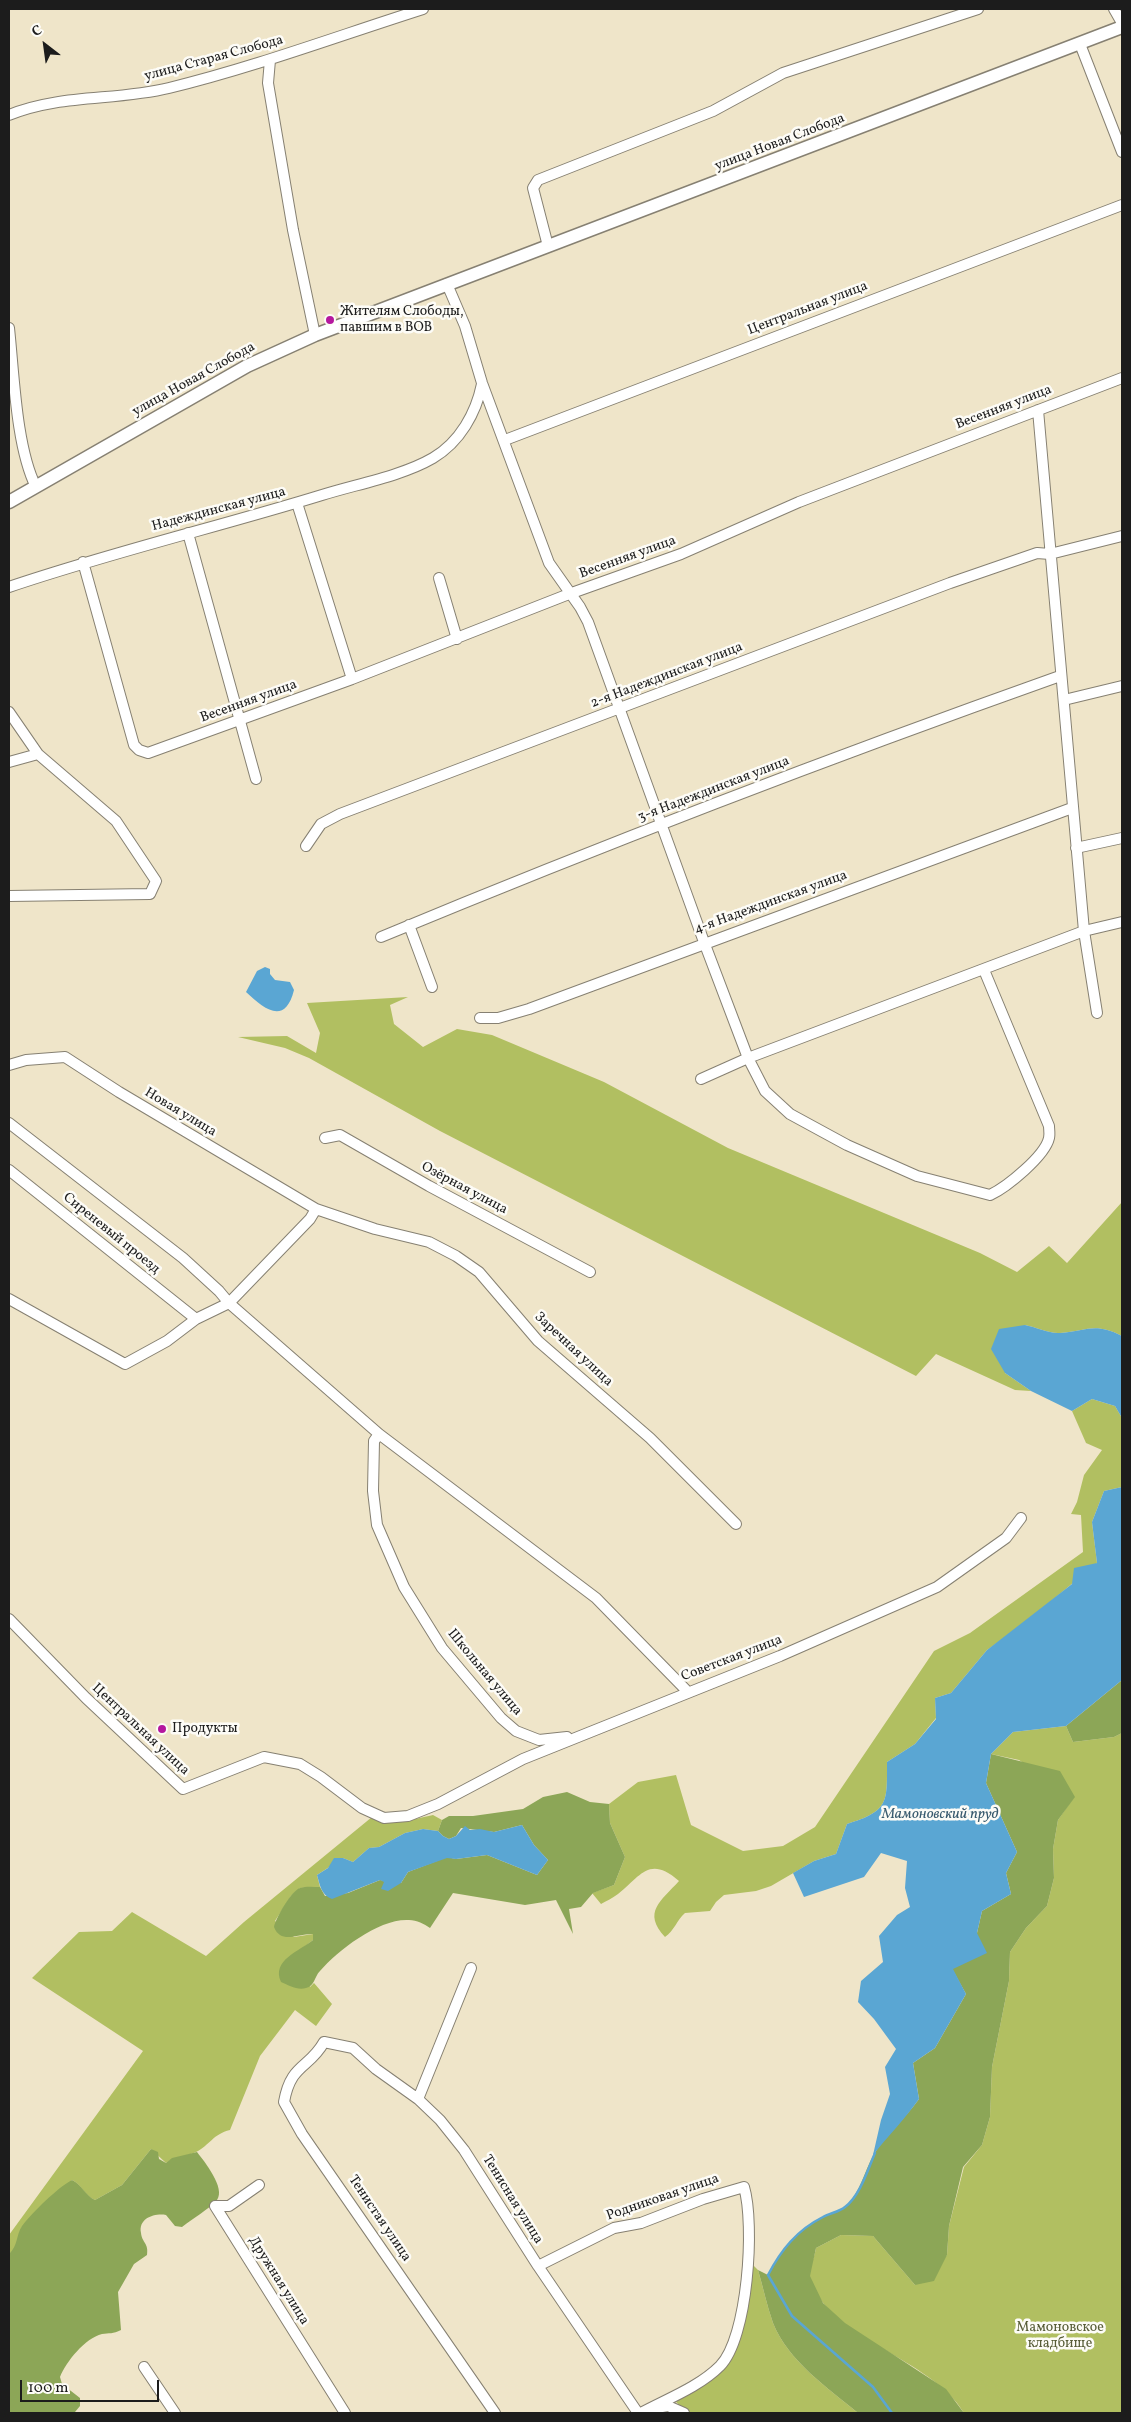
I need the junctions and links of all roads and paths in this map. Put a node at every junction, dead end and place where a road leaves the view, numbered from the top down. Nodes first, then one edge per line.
1 (423, 9) edge
2 (978, 9) edge
3 (1114, 9) edge
4 (1122, 23) edge
5 (1122, 27) edge
6 (1080, 44) junction
7 (270, 60) junction
8 (9, 115) edge
9 (1118, 128) edge
10 (1122, 152) edge
11 (1122, 205) edge
12 (548, 246) junction
13 (447, 284) junction
14 (9, 328) edge
15 (315, 335) junction
16 (1122, 378) edge
17 (482, 383) junction
18 (1038, 410) junction
19 (504, 440) junction
20 (36, 488) junction
21 (9, 502) edge
22 (297, 503) junction
23 (188, 533) junction
24 (1122, 536) edge
25 (1050, 554) junction
26 (83, 562) junction
27 (439, 578) dead end
28 (9, 587) edge
29 (569, 594) junction
30 (458, 639) junction
31 (1060, 676) junction
32 (352, 679) junction
33 (1122, 686) edge
34 (1064, 700) junction
35 (618, 709) junction
36 (9, 712) edge
37 (239, 720) junction
38 (38, 754) junction
39 (9, 762) edge
40 (256, 779) dead end
41 (1072, 808) junction
42 (662, 824) junction
43 (1122, 838) edge
44 (306, 846) dead end
45 (1076, 848) junction
46 (9, 896) edge
47 (1122, 922) edge
48 (409, 925) junction
49 (1084, 931) junction
50 (381, 937) dead end
51 (704, 942) junction
52 (984, 970) junction
53 (432, 987) dead end
54 (1097, 1013) dead end
55 (480, 1018) dead end
56 (748, 1058) junction
57 (9, 1065) edge
58 (701, 1080) dead end
59 (9, 1122) edge
60 (325, 1138) dead end
61 (9, 1170) edge
62 (316, 1209) junction
63 (590, 1272) dead end
64 (9, 1299) edge
65 (229, 1303) junction
66 (196, 1320) junction
67 (379, 1434) junction
68 (1021, 1518) dead end
69 (736, 1524) dead end
70 (9, 1619) edge
71 (687, 1691) junction
72 (606, 1727) junction
73 (438, 1804) joint
74 (471, 1968) dead end
75 (324, 2042) joint
76 (418, 2099) junction
77 (259, 2185) dead end
78 (538, 2266) junction
79 (144, 2367) dead end
80 (643, 2412) edge
81 (175, 2413) edge
82 (345, 2413) edge
83 (495, 2413) edge
84 (684, 2413) edge

1 - 7 street, улица Старая Слобода
2 - 12 street
3 - 4 street
5 - 6 street, улица Новая Слобода
6 - 9 street
6 - 12 street, улица Новая Слобода
7 - 8 street, улица Старая Слобода
7 - 15 street
9 - 10 street
11 - 19 street, Центральная улица
12 - 13 street, улица Новая Слобода
13 - 15 street, улица Новая Слобода
13 - 17 street
14 - 20 street
15 - 20 street, улица Новая Слобода
16 - 18 street, Весенняя улица
17 - 19 street
17 - 22 street, Надеждинская улица
18 - 25 street
18 - 29 street, Весенняя улица
19 - 29 street
20 - 21 street, улица Новая Слобода
22 - 23 street, Надеждинская улица
22 - 32 street
23 - 26 street, Надеждинская улица
23 - 37 street
24 - 25 street, 2-я Надеждинская улица
25 - 31 street
25 - 35 street, 2-я Надеждинская улица
26 - 28 street, Надеждинская улица
26 - 37 street, Весенняя улица
27 - 30 street
29 - 30 street, Весенняя улица
29 - 35 street
30 - 32 street, Весенняя улица
31 - 34 street
31 - 42 street, 3-я Надеждинская улица
32 - 37 street, Весенняя улица
33 - 34 street
34 - 41 street
35 - 42 street
35 - 44 street, 2-я Надеждинская улица
36 - 38 street
37 - 40 street
38 - 39 street
38 - 46 street
41 - 45 street
41 - 51 street, 4-я Надеждинская улица
42 - 48 street, 3-я Надеждинская улица
42 - 51 street
43 - 45 street
45 - 49 street
47 - 49 street
48 - 50 street, 3-я Надеждинская улица
48 - 53 street
49 - 52 street
49 - 54 street
51 - 55 street, 4-я Надеждинская улица
51 - 56 street
52 - 56 street
52 - 56 street
56 - 58 street
57 - 62 street, Новая улица
59 - 65 street
60 - 63 street, Озёрная улица
61 - 66 street, Сиреневый проезд
62 - 65 street
62 - 69 street, Заречная улица
64 - 66 street
65 - 66 street
65 - 67 street
67 - 71 street
67 - 72 street, Школьная улица
68 - 71 street, Советская улица
70 - 73 street, Центральная улица
71 - 72 street, Советская улица
72 - 73 street, Советская улица
74 - 76 street
75 - 76 street, Тенисная улица
75 - 83 street, Тенистая улица
76 - 78 street, Тенисная улица
77 - 82 street, Дружная улица
78 - 80 street, Тенисная улица
78 - 80 street, Родниковая улица
79 - 81 street
80 - 84 street

